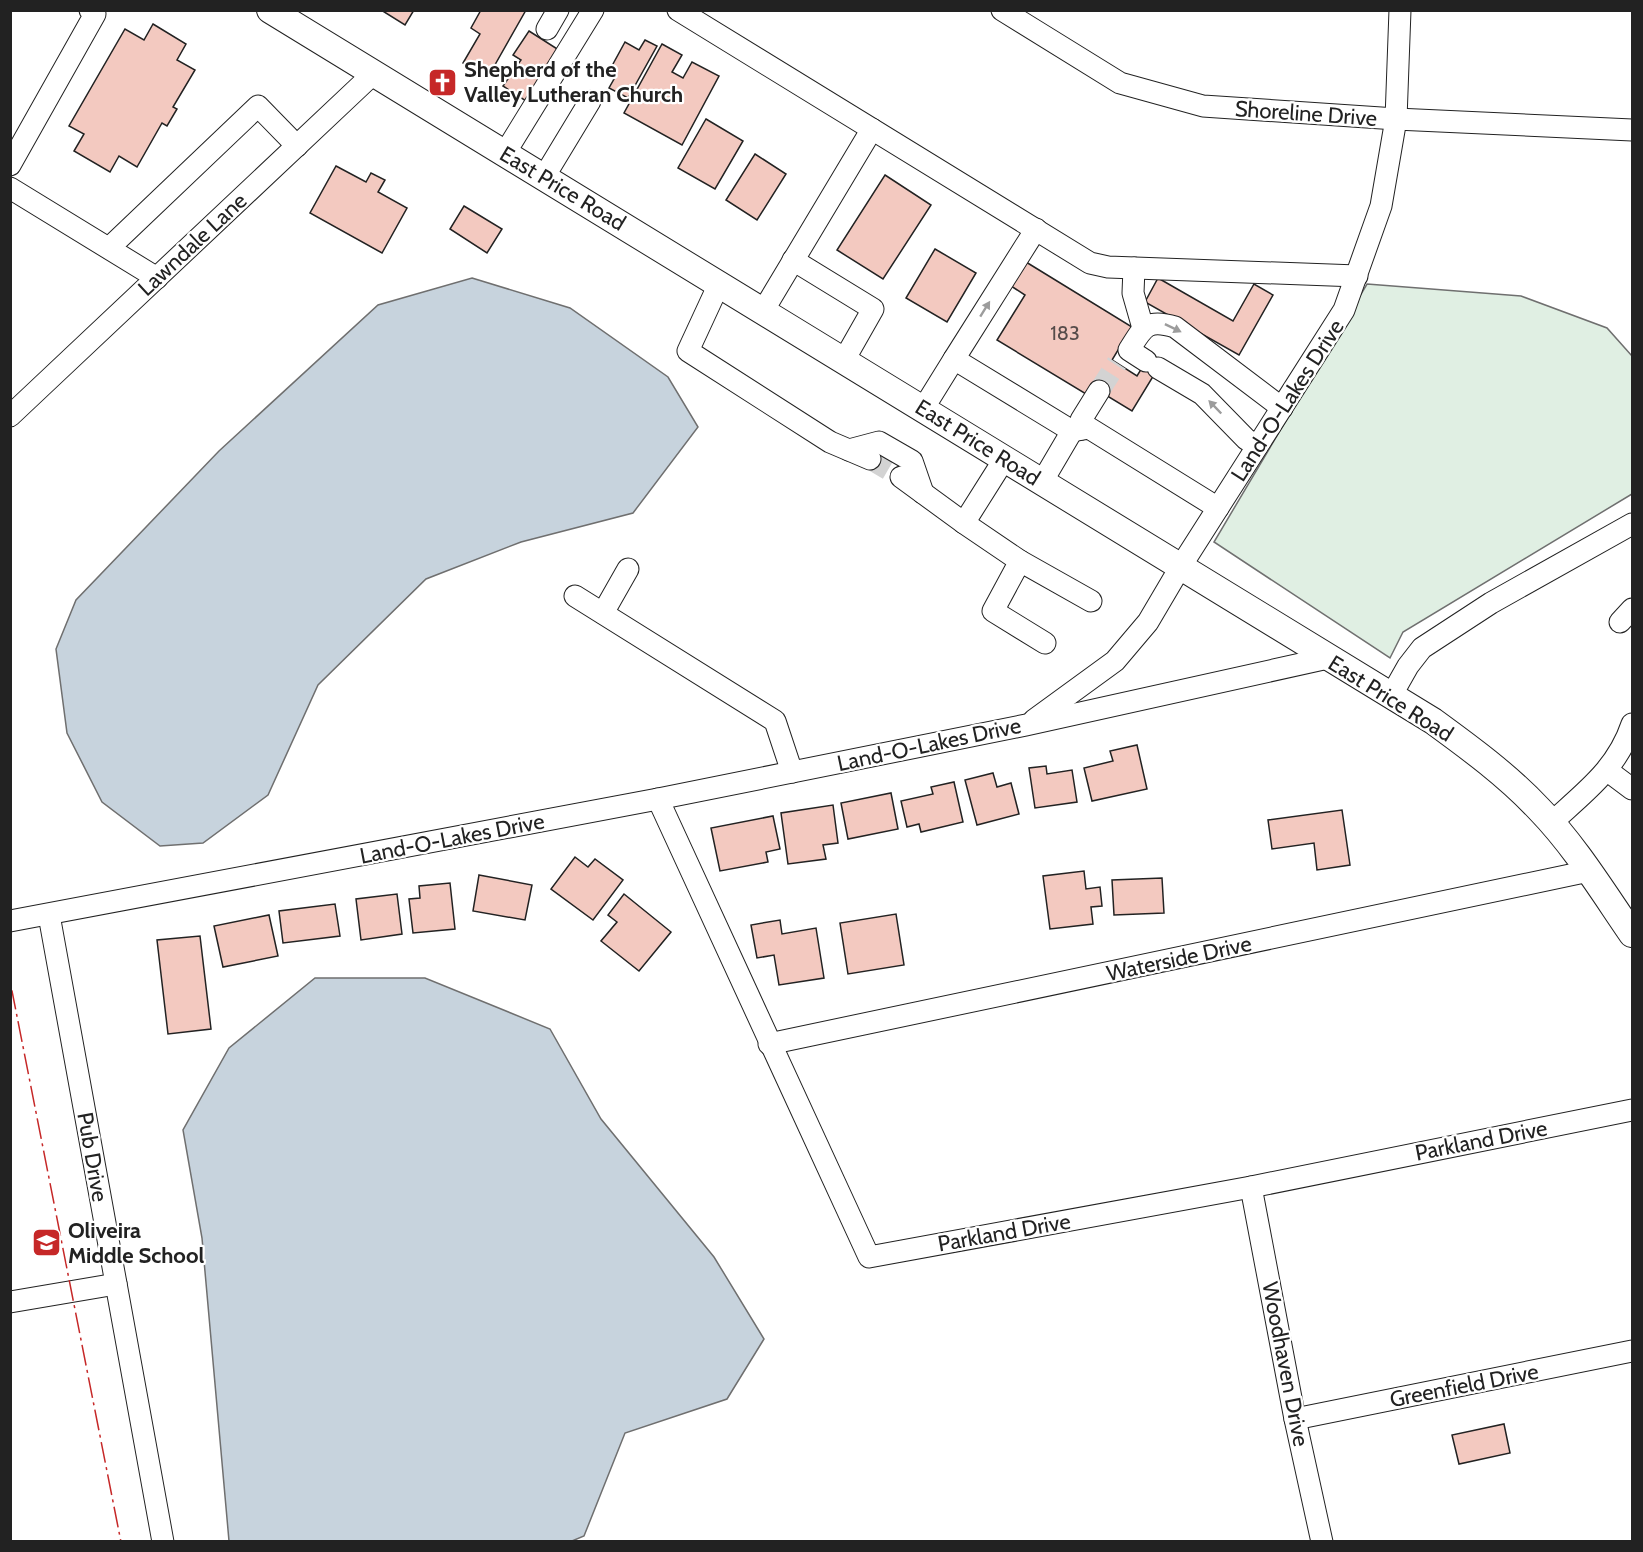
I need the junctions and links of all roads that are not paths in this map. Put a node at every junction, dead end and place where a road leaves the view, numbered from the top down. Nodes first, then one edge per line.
1 (90, 10) edge
2 (270, 10) edge
3 (558, 10) edge
4 (593, 10) edge
5 (678, 10) edge
6 (1002, 10) edge
7 (1400, 10) edge
8 (547, 29) dead end
9 (374, 73) junction
10 (590, 101) dead end
11 (1396, 119) junction
12 (872, 129) junction
13 (1632, 130) edge
14 (297, 146) junction
15 (505, 153) junction
16 (10, 165) edge
17 (544, 177) junction
18 (10, 188) edge
19 (1036, 229) junction
20 (110, 248) junction
21 (793, 260) junction
22 (1134, 268) junction
23 (1357, 276) junction
24 (157, 278) junction
25 (719, 284) junction
26 (763, 310) junction
27 (1143, 328) junction
28 (954, 358) junction
29 (844, 360) junction
30 (1099, 391) tunnel mouth
31 (1282, 408) junction
32 (923, 409) junction
33 (10, 416) edge
34 (1077, 430) junction
35 (1257, 446) junction
36 (849, 450) junction
37 (1005, 458) junction
38 (870, 459) tunnel mouth
39 (901, 477) tunnel mouth
40 (1042, 482) junction
41 (923, 493) junction
42 (1218, 508) junction
43 (964, 523) junction
44 (1632, 524) edge
45 (1020, 561) junction
46 (1180, 566) junction
47 (628, 569) dead end
48 (575, 596) dead end
49 (1091, 602) dead end
50 (603, 613) junction
51 (1045, 643) dead end
52 (1328, 658) junction
53 (1391, 696) junction
54 (1026, 726) junction
55 (1632, 728) edge
56 (1608, 771) junction
57 (792, 772) junction
58 (1632, 789) edge
59 (658, 799) junction
60 (1551, 823) junction
61 (1589, 871) junction
62 (49, 915) junction
63 (10, 921) edge
64 (1632, 934) edge
65 (769, 1044) junction
66 (1632, 1110) edge
67 (1251, 1187) junction
68 (116, 1284) junction
69 (10, 1302) edge
70 (1632, 1351) edge
71 (1295, 1419) junction
72 (163, 1542) edge
73 (1322, 1542) edge

1 - 16 street
2 - 9 main road, East Price Road
3 - 8 street
4 - 15 street
5 - 12 street
6 - 11 street, Shoreline Drive
7 - 11 street, Land-O-Lakes Drive
9 - 14 street, Lawndale Lane
9 - 15 main road, East Price Road
10 - 17 street
11 - 13 street, Shoreline Drive
11 - 23 street, Land-O-Lakes Drive
12 - 19 street
12 - 21 street
14 - 20 street
14 - 24 street, Lawndale Lane
15 - 17 main road, East Price Road
17 - 25 main road, East Price Road
18 - 20 street
19 - 22 street
28 -> 19 street
20 - 24 street
21 - 26 street
21 - 29 street
22 - 23 street
22 - 27 street
23 - 31 street, Land-O-Lakes Drive
24 - 33 street, Lawndale Lane
25 - 26 main road, East Price Road
25 - 36 street
26 - 29 main road, East Price Road
27 -> 31 street
35 -> 27 street
28 - 32 street
28 - 34 street
29 - 32 main road, East Price Road
30 - 34 street
31 - 35 street, Land-O-Lakes Drive
32 - 37 main road, East Price Road
34 - 40 street
34 - 42 street
35 - 42 street, Land-O-Lakes Drive
36 - 38 street
36 - 41 street
37 - 40 main road, East Price Road
37 - 43 street
39 - 41 street
40 - 46 main road, East Price Road
41 - 43 street
42 - 46 street, Land-O-Lakes Drive
43 - 45 street
44 - 53 street
45 - 49 street
45 - 51 street
46 - 52 main road, East Price Road
46 - 54 street, Land-O-Lakes Drive
47 - 50 street
48 - 50 street
50 - 57 street
52 - 53 main road, East Price Road
52 - 54 street
53 - 60 main road, East Price Road
54 - 57 street, Land-O-Lakes Drive
55 - 56 street
56 - 58 street
56 - 60 street
57 - 59 street, Land-O-Lakes Drive
59 - 62 street, Land-O-Lakes Drive
59 - 65 street, Parkland Drive
60 - 61 main road, East Price Road
61 - 64 main road, East Price Road
61 - 65 street, Waterside Drive
62 - 63 street, Land-O-Lakes Drive
62 - 68 street, Pub Drive
65 - 67 street, Parkland Drive
66 - 67 street, Parkland Drive
67 - 71 street, Woodhaven Drive
68 - 69 street
68 - 72 street, Pub Drive
70 - 71 street, Greenfield Drive
71 - 73 street, Woodhaven Drive

